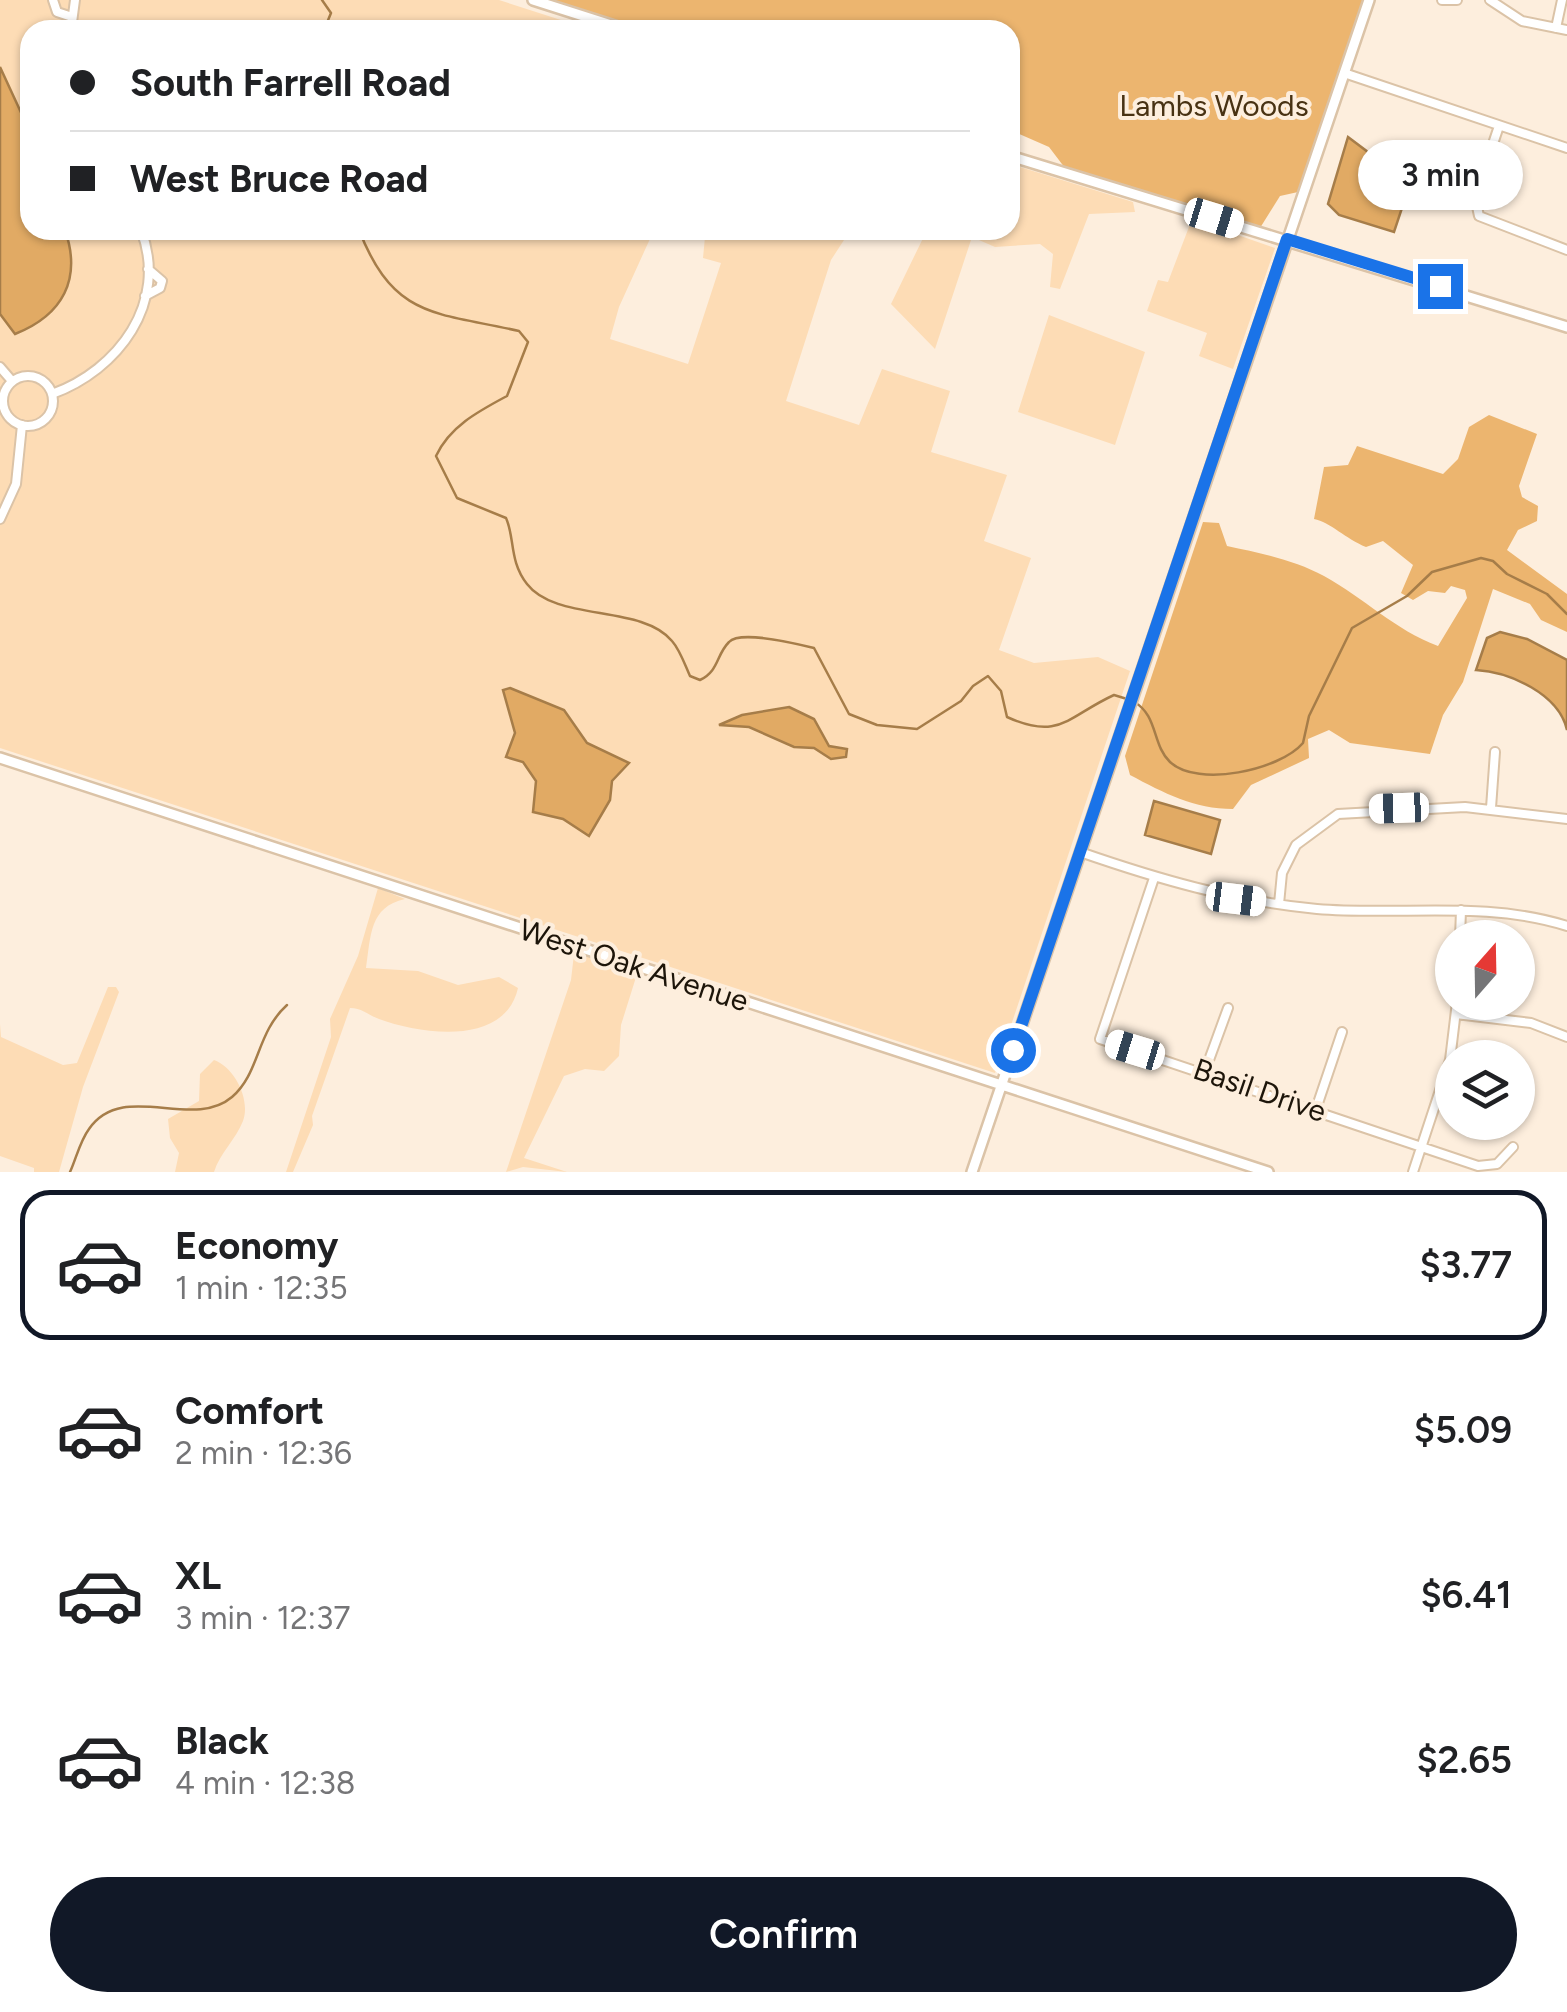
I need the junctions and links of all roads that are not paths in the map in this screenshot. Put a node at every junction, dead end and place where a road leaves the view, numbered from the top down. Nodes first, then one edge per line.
1 (52, 0) edge
2 (76, 0) edge
3 (533, 0) edge
4 (1368, 0) edge
5 (1442, 0) edge
6 (1457, 0) edge
7 (1490, 0) edge
8 (1562, 0) edge
9 (72, 17) junction
10 (72, 20) edge
11 (596, 20) edge
12 (1556, 28) junction
13 (1567, 30) edge
14 (1344, 73) junction
15 (1499, 126) junction
16 (1567, 148) edge
17 (1020, 159) edge
18 (1287, 239) junction
19 (143, 240) edge
20 (1567, 250) edge
21 (148, 270) junction
22 (145, 296) junction
23 (1566, 323) edge
24 (0, 366) edge
25 (12, 382) junction
26 (52, 394) junction
27 (22, 425) junction
28 (0, 520) edge
29 (1496, 752) dead end
30 (0, 758) edge
31 (1491, 808) junction
32 (1567, 819) edge
33 (1080, 852) junction
34 (1154, 878) junction
35 (1279, 904) junction
36 (1462, 910) junction
37 (1461, 920) edge
38 (1567, 926) edge
39 (1228, 1008) dead end
40 (1455, 1020) edge
41 (1506, 1020) edge
42 (1342, 1032) dead end
43 (1567, 1037) edge
44 (1205, 1071) junction
45 (1002, 1082) junction
46 (1316, 1109) junction
47 (1420, 1145) junction
48 (1513, 1147) dead end
49 (972, 1172) edge
50 (1268, 1172) edge
51 (1413, 1172) edge

1 - 9 street
2 - 9 street
3 - 11 street
4 - 14 street
5 - 6 street
7 - 12 street
8 - 12 street
9 - 10 street
12 - 13 street
14 - 15 street
14 - 18 street
15 - 16 street
15 - 20 street
17 - 18 street
18 - 23 street
18 - 33 street
19 - 21 street
21 - 22 street
21 - 22 street
22 - 26 street
24 - 25 street
25 - 26 street
25 - 27 street
26 - 27 street
27 - 28 street
29 - 31 street
30 - 45 street, West Oak Avenue
31 - 32 street
31 - 35 street
33 - 34 street
33 - 45 street
34 - 35 street
34 - 44 street, Basil Drive
35 - 36 street
36 - 37 street
36 - 38 street
39 - 44 street
40 - 47 street
41 - 43 street
42 - 46 street
44 - 46 street, Basil Drive
45 - 49 street
45 - 50 street, West Oak Avenue
46 - 47 street, Basil Drive
47 - 48 street, Basil Drive
47 - 51 street

